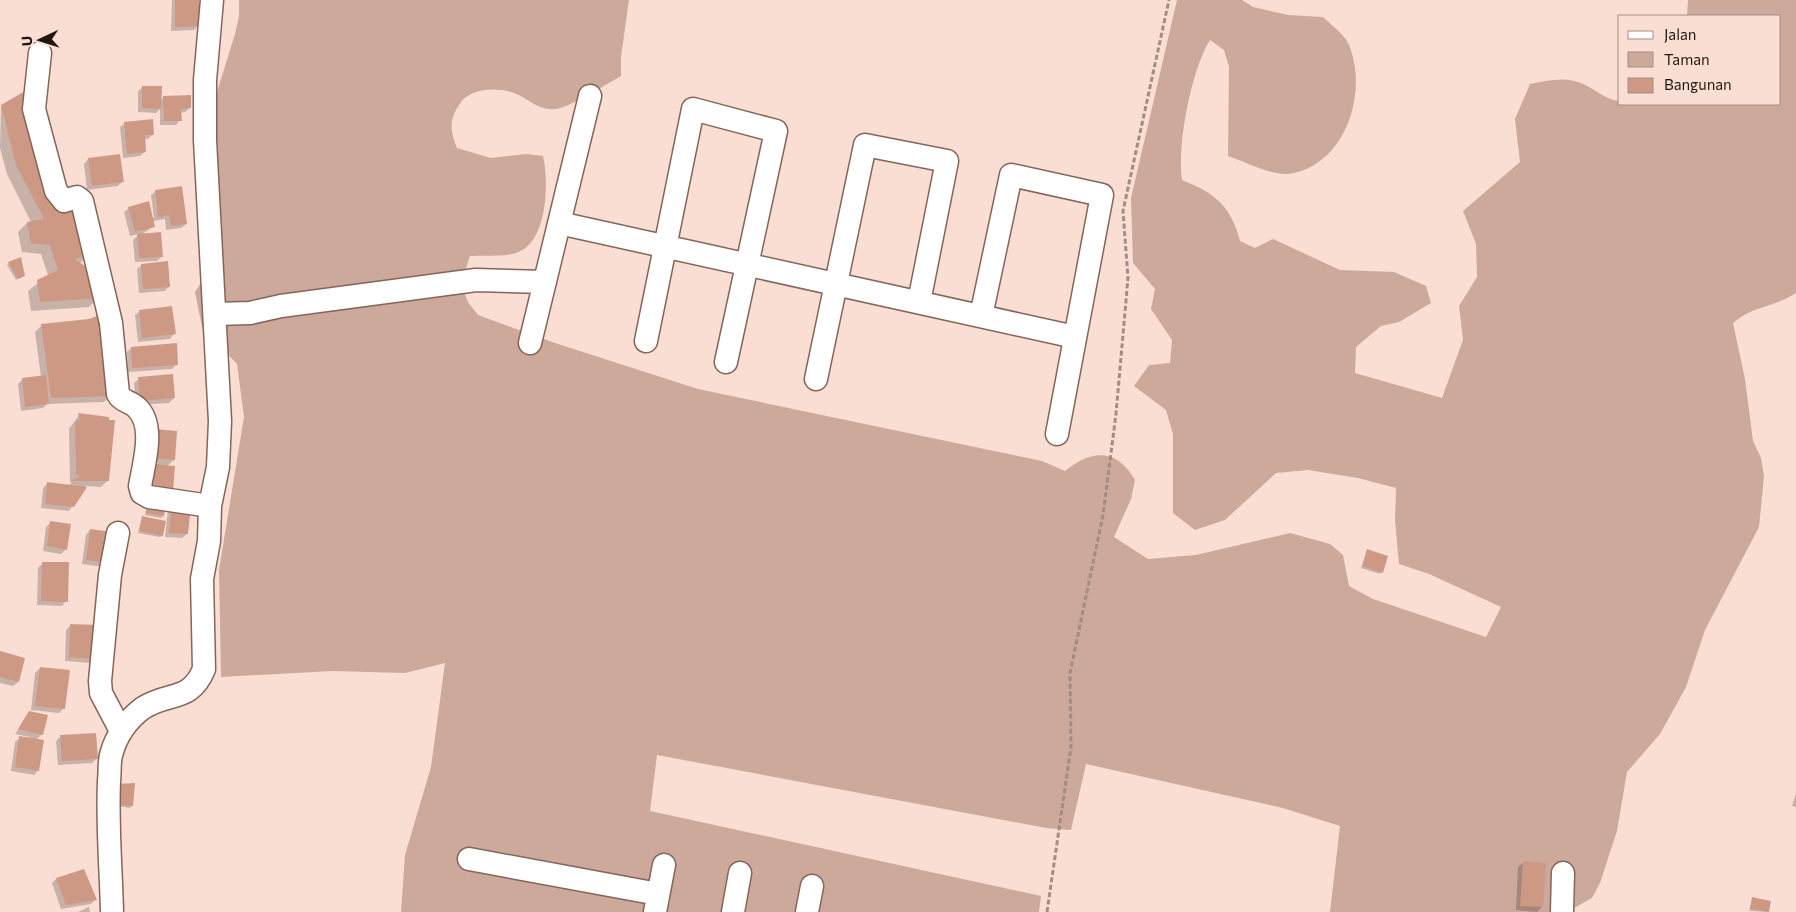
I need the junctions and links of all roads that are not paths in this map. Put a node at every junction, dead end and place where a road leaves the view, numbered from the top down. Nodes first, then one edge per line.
1 (212, 0) edge
2 (40, 53) dead end
3 (590, 96) dead end
4 (559, 223) junction
5 (665, 246) junction
6 (746, 264) junction
7 (545, 282) junction
8 (837, 284) junction
9 (918, 302) junction
10 (215, 314) junction
11 (981, 316) junction
12 (1075, 337) junction
13 (646, 341) dead end
14 (530, 343) dead end
15 (726, 362) dead end
16 (816, 379) dead end
17 (1057, 434) dead end
18 (210, 506) junction
19 (118, 533) dead end
20 (121, 731) junction
21 (469, 859) dead end
22 (664, 865) dead end
23 (740, 873) dead end
24 (1562, 874) dead end
25 (812, 886) dead end
26 (657, 903) edge
27 (112, 912) edge
28 (733, 912) edge
29 (807, 912) edge
30 (1562, 912) edge

1 - 10 street
2 - 18 street
3 - 4 street
4 - 5 street
4 - 7 street
5 - 6 street
5 - 6 street
5 - 13 street
6 - 8 street
6 - 15 street
7 - 10 street
7 - 14 street
8 - 9 street
8 - 9 street
8 - 16 street
9 - 11 street
10 - 18 street
11 - 12 street
11 - 12 street
12 - 17 street
18 - 20 street
19 - 20 street
20 - 27 street
21 - 26 street
22 - 26 street
23 - 28 street
24 - 30 street
25 - 29 street

